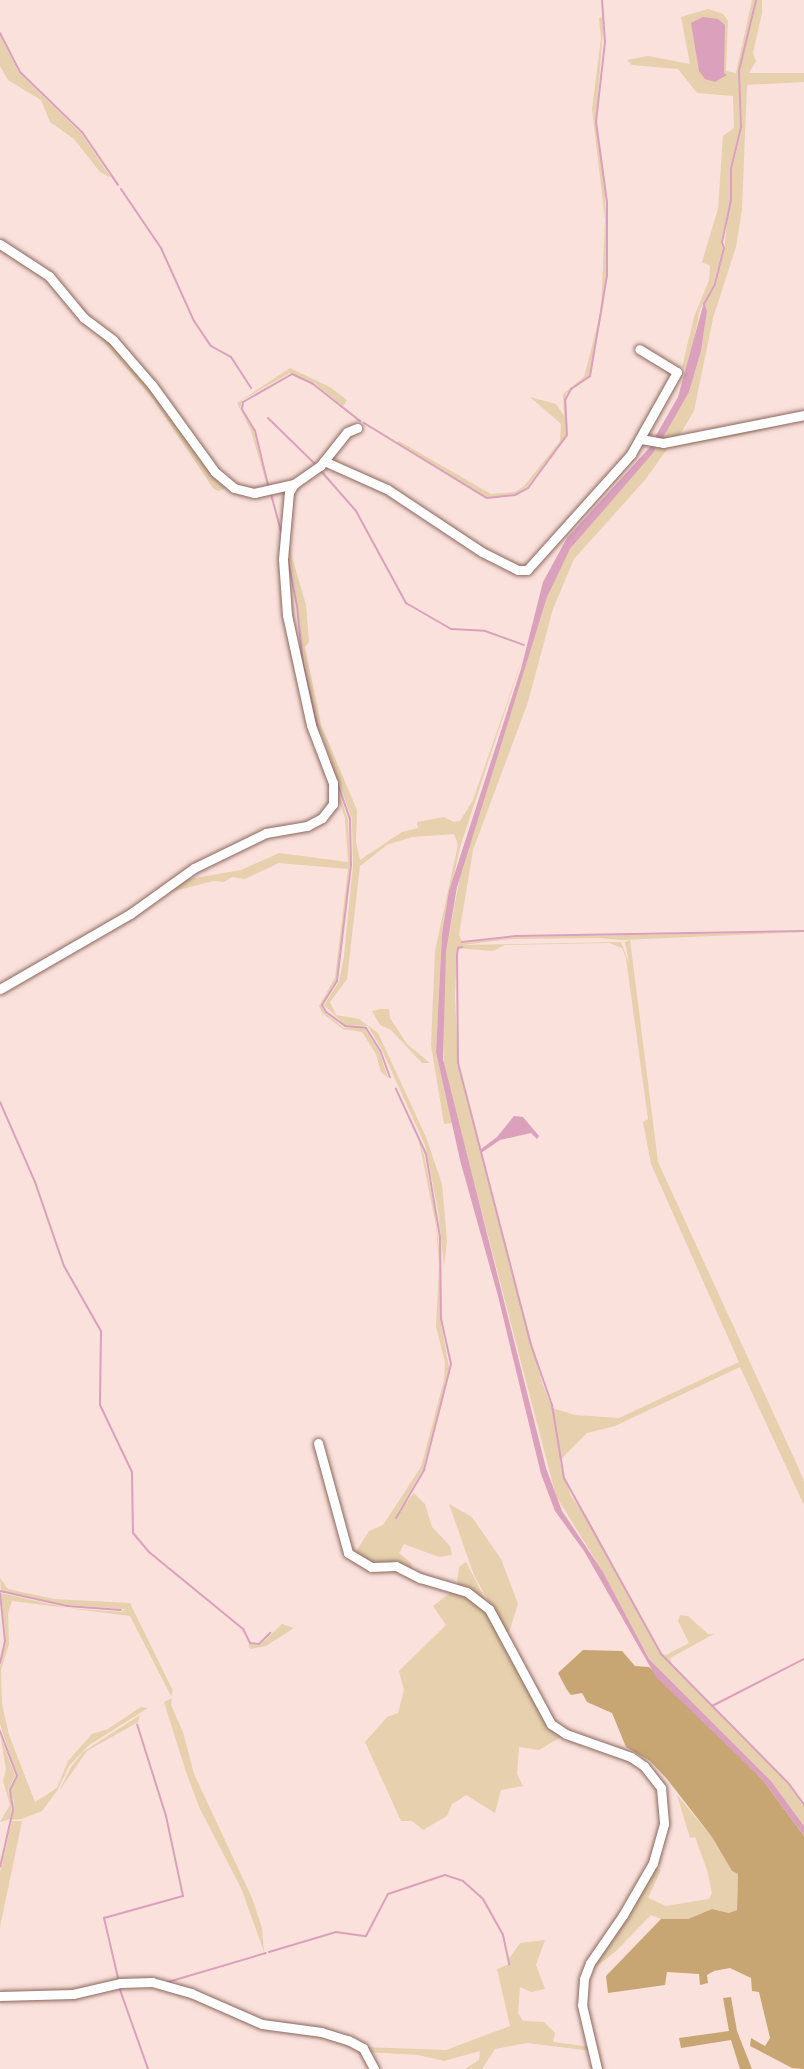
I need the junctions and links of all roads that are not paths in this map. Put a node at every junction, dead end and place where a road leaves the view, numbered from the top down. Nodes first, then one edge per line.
1 (0, 244) edge
2 (639, 349) dead end
3 (804, 415) edge
4 (357, 428) dead end
5 (641, 439) junction
6 (324, 461) junction
7 (294, 484) junction
8 (0, 989) edge
9 (318, 1443) dead end
10 (0, 1996) edge
11 (374, 2069) edge
12 (597, 2069) edge

1 - 7 street
2 - 5 street
3 - 5 street
4 - 6 street
5 - 6 street
6 - 7 street
7 - 8 street
9 - 12 street
10 - 11 street

